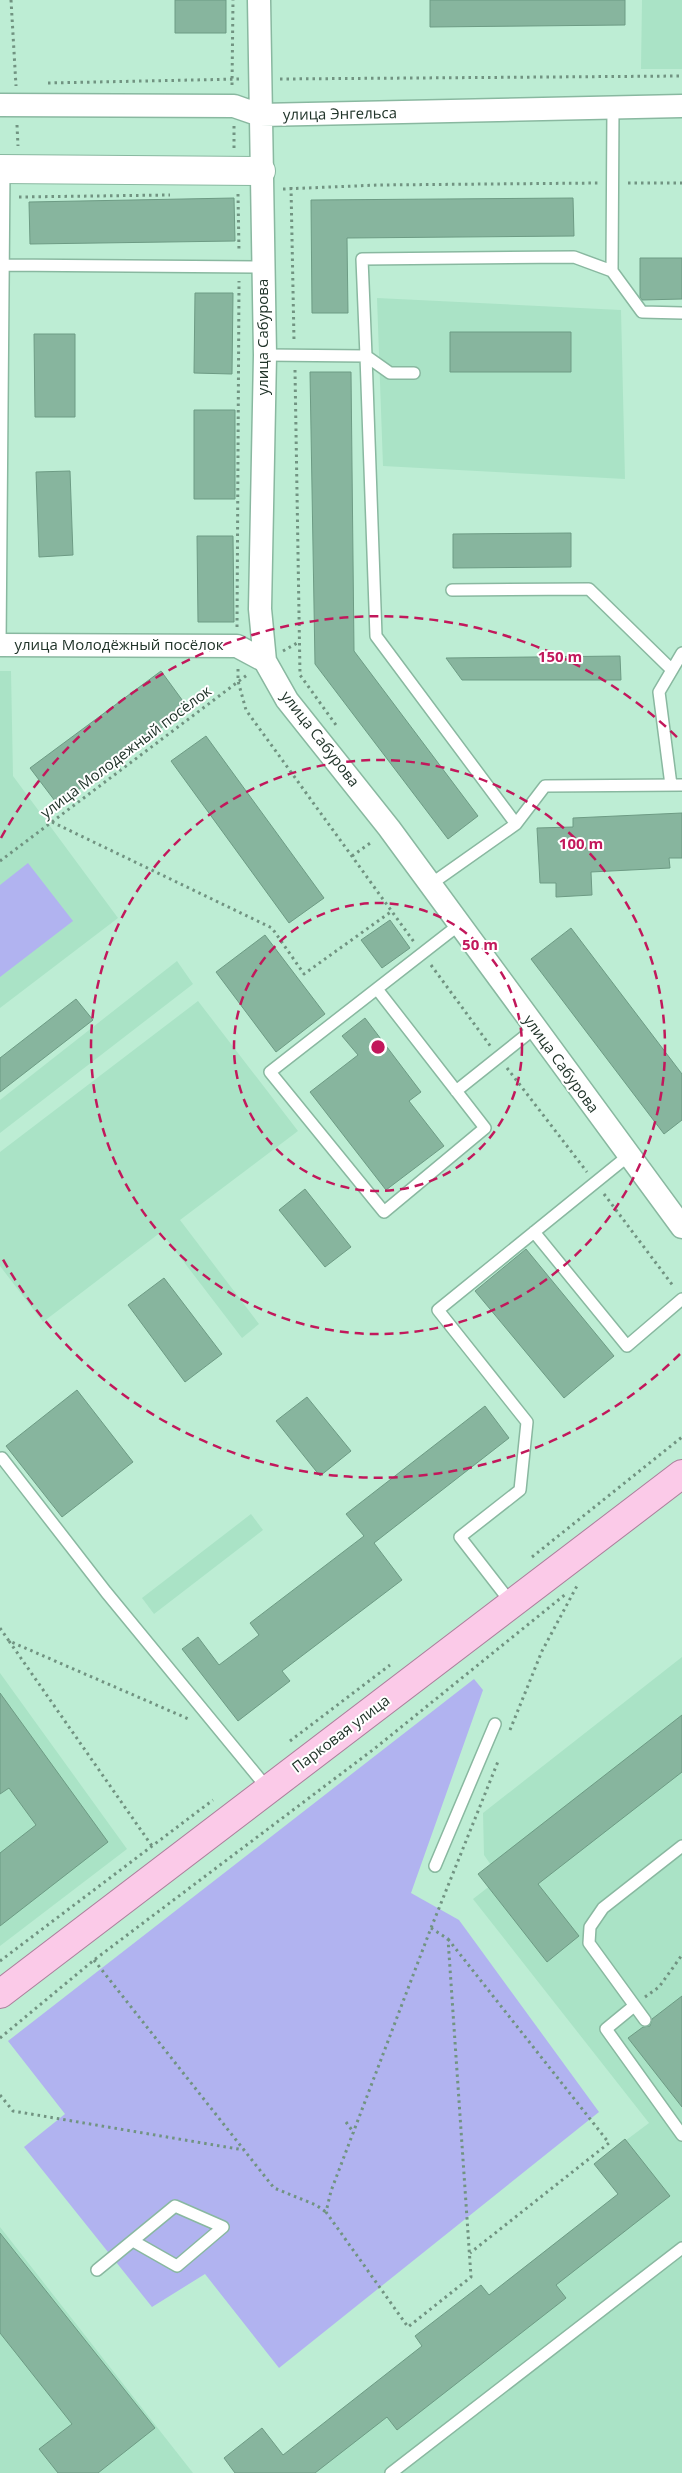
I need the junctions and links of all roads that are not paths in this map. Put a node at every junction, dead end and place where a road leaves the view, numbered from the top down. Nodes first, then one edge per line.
1 (259, 0) edge
2 (11, 98) edge
3 (682, 106) edge
4 (613, 108) junction
5 (260, 115) junction
6 (7, 169) edge
7 (248, 170) junction
8 (2, 265) junction
9 (263, 267) junction
10 (612, 272) junction
11 (682, 312) edge
12 (264, 355) junction
13 (366, 356) junction
14 (414, 373) dead end
15 (452, 590) dead end
16 (0, 645) edge
17 (682, 653) edge
18 (265, 661) junction
19 (672, 670) junction
20 (676, 785) edge
21 (516, 824) junction
22 (431, 884) junction
23 (460, 924) junction
24 (377, 988) junction
25 (535, 1028) junction
26 (456, 1091) junction
27 (628, 1156) junction
28 (679, 1217) edge
29 (534, 1232) junction
30 (679, 1295) edge
31 (2, 1458) dead end
32 (682, 1474) edge
33 (512, 1604) junction
34 (495, 1724) dead end
35 (268, 1789) junction
36 (682, 1846) edge
37 (435, 1866) dead end
38 (0, 1994) edge
39 (634, 2006) junction
40 (645, 2020) dead end
41 (682, 2135) edge
42 (133, 2241) junction
43 (682, 2248) edge
44 (97, 2270) dead end
45 (391, 2473) edge

1 - 5 street, улица Сабурова
2 - 5 street, улица Энгельса
3 - 4 street, улица Энгельса
4 - 5 street, улица Энгельса
4 - 10 lane
5 - 7 street, улица Сабурова
6 - 7 street
6 - 8 lane
7 - 9 street, улица Сабурова
8 - 9 lane
8 - 16 lane
9 - 12 street, улица Сабурова
10 - 11 lane
10 - 13 lane
12 - 13 lane
12 - 18 street, улица Сабурова
13 - 14 lane
13 - 21 lane
15 - 19 lane
16 - 18 street, улица Молодёжный посёлок
17 - 19 lane
18 - 22 street, улица Сабурова
19 - 20 lane
20 - 21 lane
21 - 22 lane
22 - 23 street, улица Сабурова
23 - 24 lane
23 - 25 street, улица Сабурова
24 - 26 lane
24 - 26 lane
25 - 26 lane
25 - 27 street, улица Сабурова
27 - 28 street, улица Сабурова
27 - 29 lane
29 - 30 lane
29 - 33 lane
31 - 35 lane
32 - 33 main road, Парковая улица
33 - 35 main road, Парковая улица
34 - 37 lane
35 - 38 main road, Парковая улица
36 - 39 lane
39 - 40 lane
39 - 41 lane
42 - 42 lane
42 - 44 lane
43 - 45 lane

